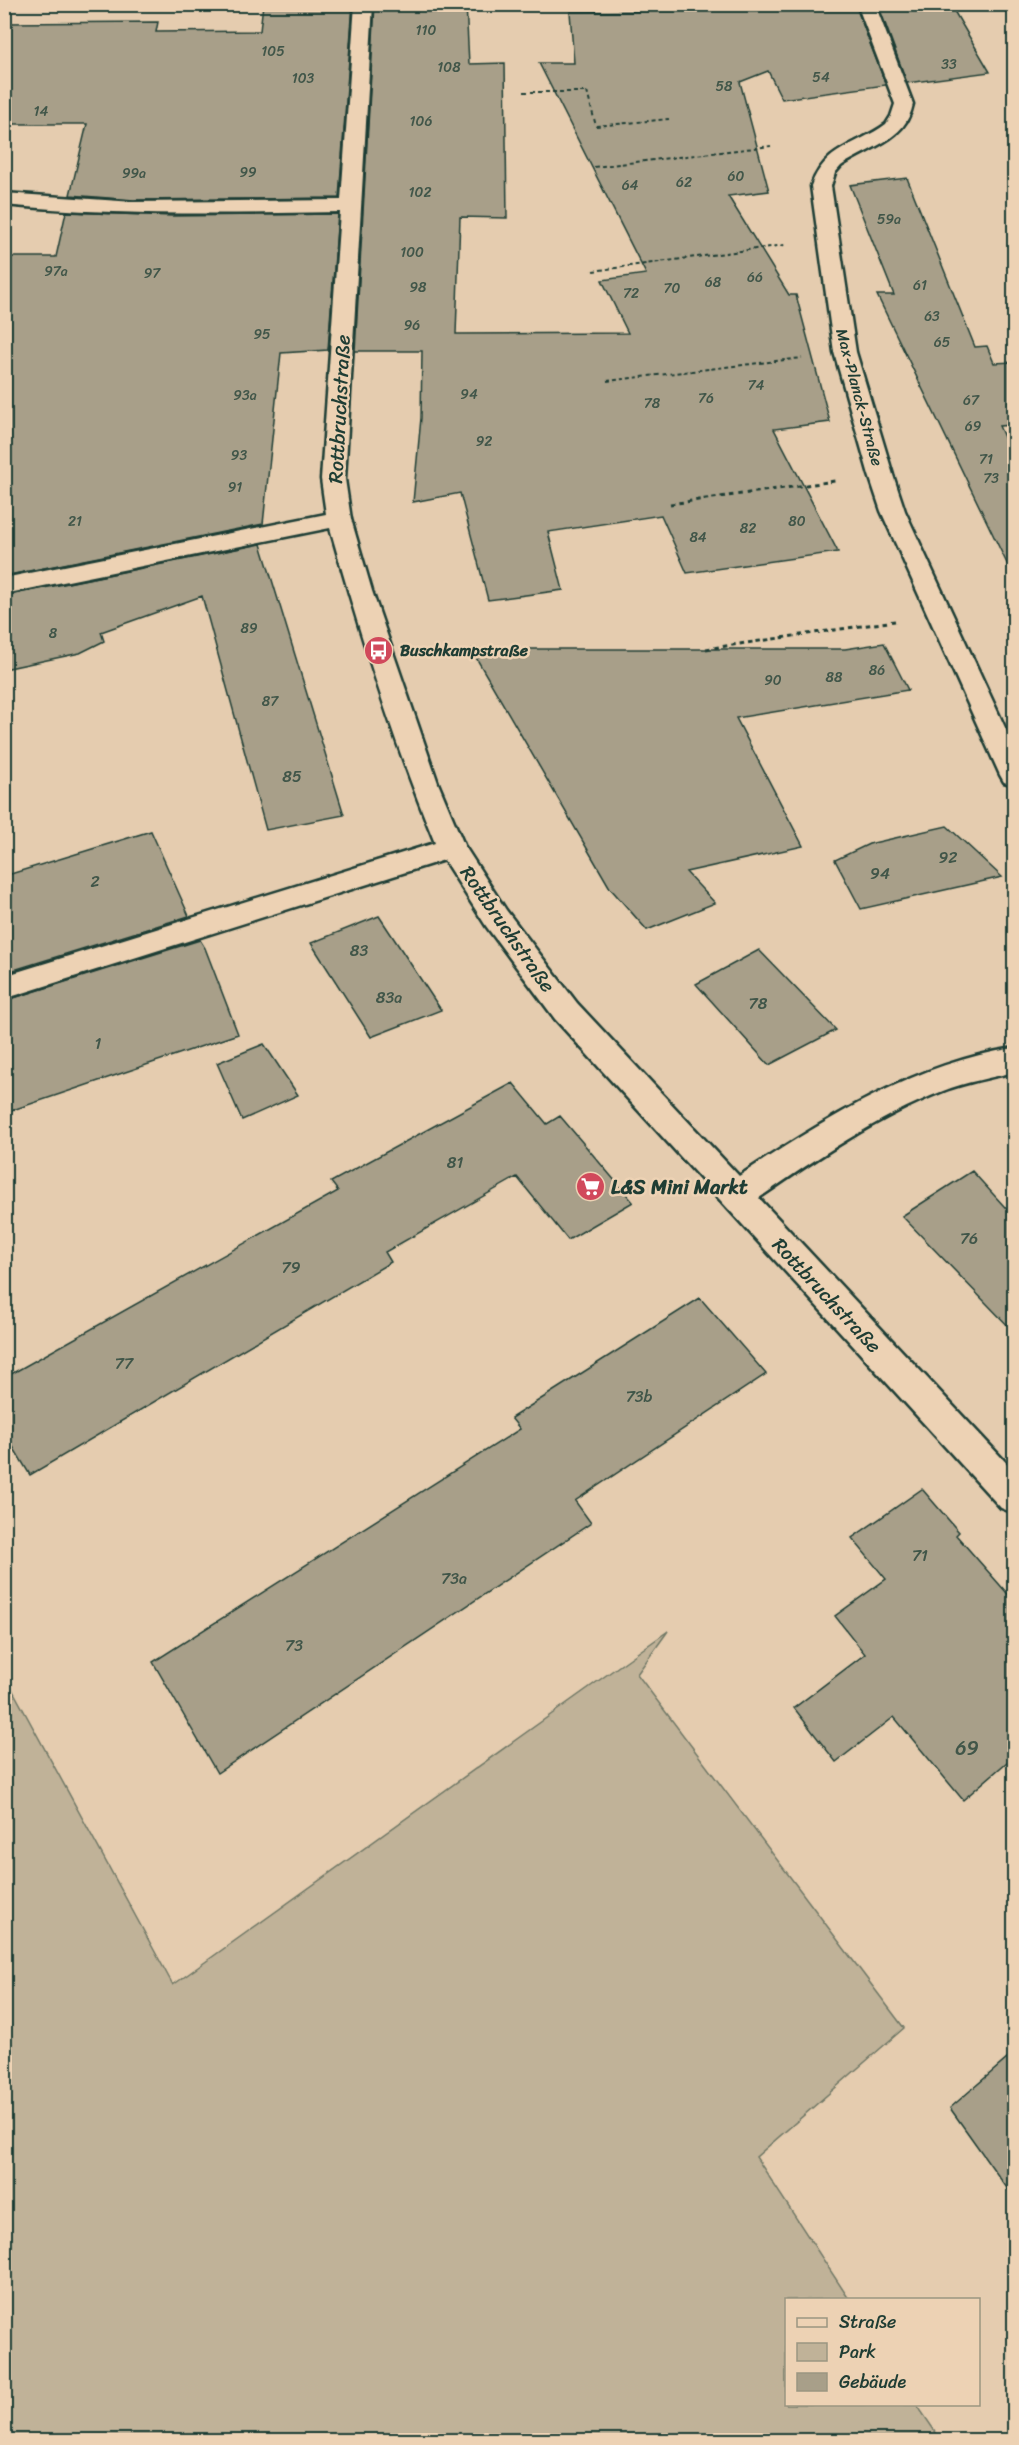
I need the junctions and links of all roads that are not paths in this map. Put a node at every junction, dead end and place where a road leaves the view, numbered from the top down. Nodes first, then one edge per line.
1 (364, 4) edge
2 (866, 4) edge
3 (4, 199) edge
4 (351, 206) junction
5 (339, 519) junction
6 (4, 586) edge
7 (1014, 776) edge
8 (451, 848) junction
9 (4, 988) edge
10 (1014, 1060) edge
11 (736, 1196) junction
12 (1014, 1496) edge

1 - 4 street, Rottbruchstraße
2 - 7 street, Max-Planck-Straße
3 - 4 street
4 - 5 street, Rottbruchstraße
5 - 6 street
5 - 8 street, Rottbruchstraße
8 - 9 street
8 - 11 street, Rottbruchstraße
10 - 11 street
11 - 12 street, Rottbruchstraße

